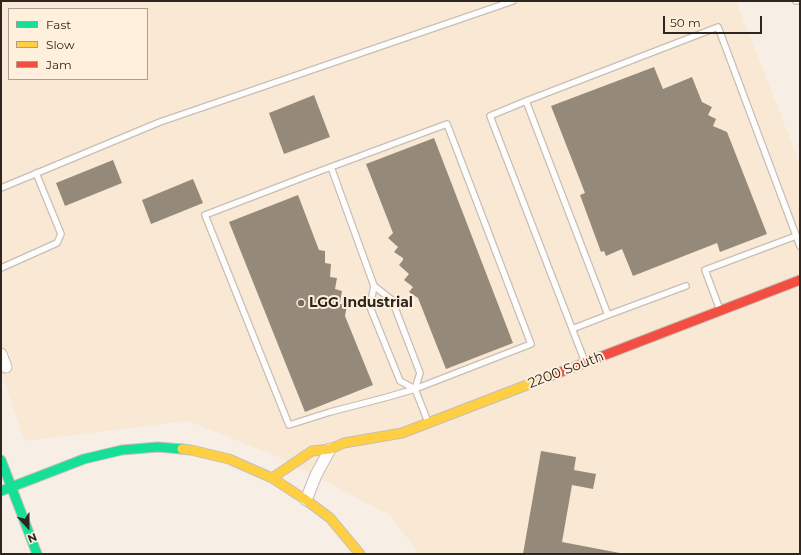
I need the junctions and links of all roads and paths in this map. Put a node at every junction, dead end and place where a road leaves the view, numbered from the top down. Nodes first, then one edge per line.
1 (513, 1) edge
2 (526, 101) junction
3 (331, 167) junction
4 (36, 173) junction
5 (1, 188) edge
6 (796, 236) junction
7 (800, 246) edge
8 (1, 268) edge
9 (800, 280) edge
10 (374, 286) junction
11 (686, 286) dead end
12 (720, 310) junction
13 (608, 315) junction
14 (572, 329) junction
15 (1, 354) edge
16 (585, 363) junction
17 (6, 367) dead end
18 (415, 389) junction
19 (428, 423) junction
20 (330, 449) junction
21 (1, 460) edge
22 (272, 478) junction
23 (12, 487) junction
24 (1, 491) edge
25 (306, 500) junction
26 (37, 554) edge
27 (360, 554) edge

1 - 4 lane
2 - 6 lane
2 - 13 lane
2 - 14 lane
3 - 10 lane
3 - 18 lane
3 - 18 lane
4 - 5 lane
4 - 8 lane
6 - 7 lane
6 - 12 lane
9 - 12 main road, 2200 South
10 - 18 lane
10 - 18 lane
11 - 13 lane
12 - 16 main road, 2200 South
13 - 14 lane
14 - 16 lane
15 - 17 street
16 - 19 main road, 2200 South
18 - 19 lane
19 - 20 main road, 2200 South
20 - 22 main road, 2200 South
20 - 25 street
21 - 23 main road
22 - 23 main road
22 - 25 main road
23 - 24 main road
23 - 26 main road
25 - 27 main road

